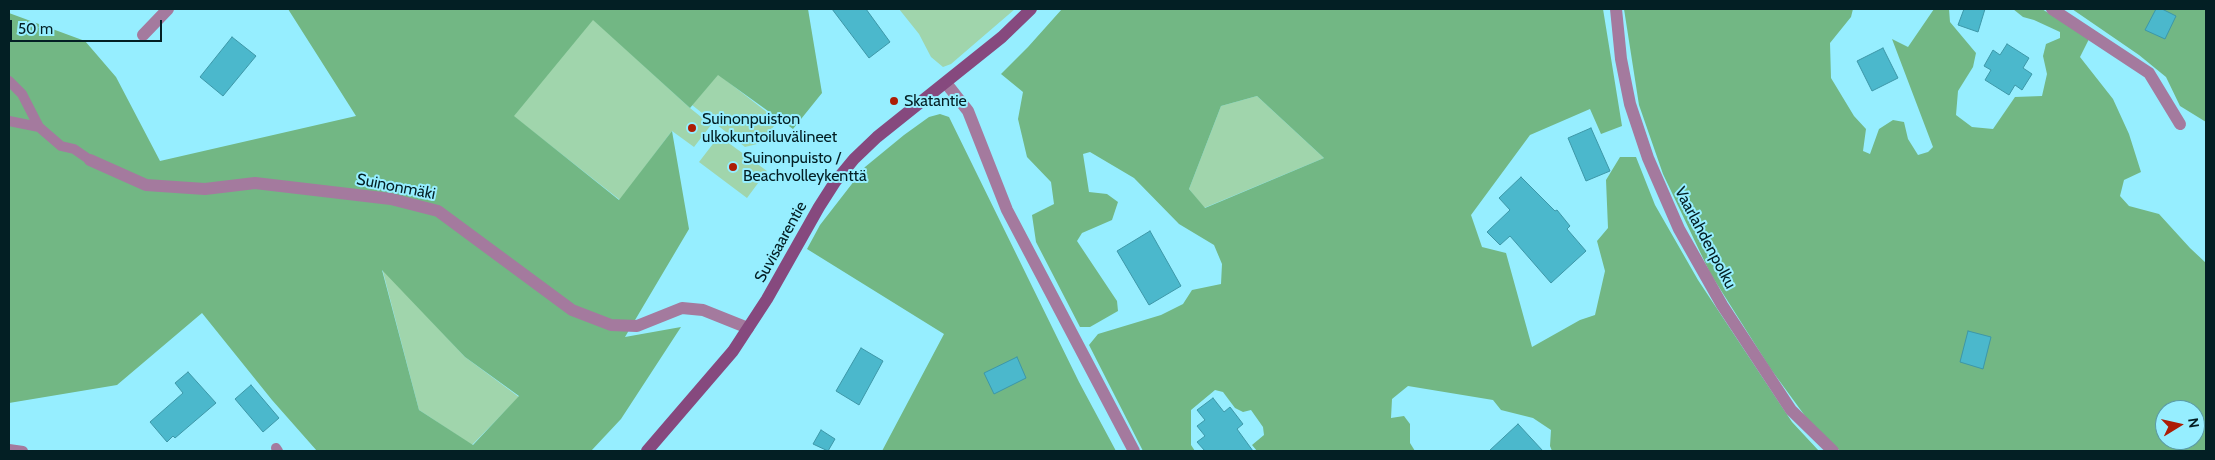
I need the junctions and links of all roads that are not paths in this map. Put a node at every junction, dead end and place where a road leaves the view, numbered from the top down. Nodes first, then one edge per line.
1 (168, 9) edge
2 (1031, 9) edge
3 (1616, 9) edge
4 (2052, 9) edge
5 (143, 35) dead end
6 (9, 82) edge
7 (946, 83) junction
8 (9, 120) edge
9 (2180, 124) dead end
10 (39, 127) junction
11 (90, 160) joint
12 (748, 328) junction
13 (9, 449) edge
14 (22, 451) edge
15 (647, 451) edge
16 (1134, 451) edge
17 (1833, 451) edge

1 - 5 street
2 - 7 street, Suvisaarentie
3 - 17 street, Vaarlahdenpolku
4 - 9 street
6 - 10 lane
7 - 12 street, Suvisaarentie
7 - 16 street
8 - 10 lane
10 - 11 lane
11 - 12 street, Suinonmäki
12 - 15 street, Suvisaarentie
13 - 14 lane

